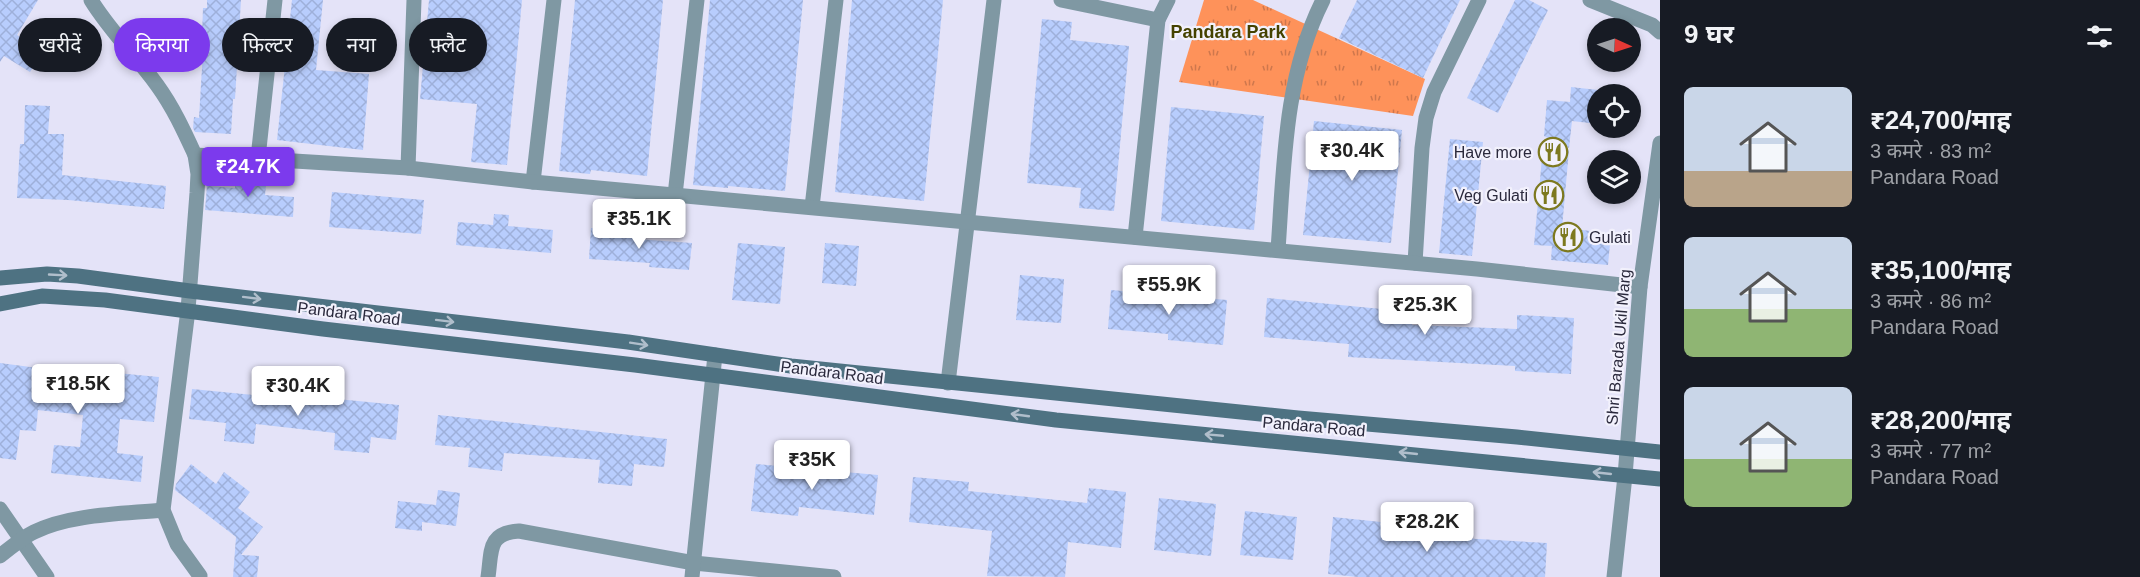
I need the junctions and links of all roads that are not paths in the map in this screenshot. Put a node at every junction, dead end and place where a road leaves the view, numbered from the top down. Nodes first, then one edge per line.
1 (91, 0) edge
2 (275, 0) edge
3 (414, 0) edge
4 (554, 0) edge
5 (697, 0) edge
6 (836, 0) edge
7 (994, 0) edge
8 (1061, 0) edge
9 (1168, 0) edge
10 (1323, 0) edge
11 (1479, 0) edge
12 (1590, 0) edge
13 (1158, 20) junction
14 (1660, 32) edge
15 (1660, 142) edge
16 (195, 155) junction
17 (258, 158) junction
18 (408, 168) junction
19 (533, 182) junction
20 (675, 195) junction
21 (812, 207) junction
22 (966, 221) junction
23 (1135, 237) junction
24 (1278, 250) junction
25 (1415, 263) junction
26 (0, 278) edge
27 (1640, 287) junction
28 (190, 291) junction
29 (0, 303) edge
30 (188, 310) junction
31 (715, 355) junction
32 (714, 375) junction
33 (948, 383) junction
34 (1627, 449) junction
35 (1660, 452) edge
36 (1625, 476) junction
37 (1660, 479) edge
38 (0, 508) edge
39 (163, 510) junction
40 (21, 540) junction
41 (0, 556) edge
42 (693, 570) edge
43 (200, 576) edge
44 (47, 577) edge
45 (488, 577) edge
46 (834, 577) edge
47 (1614, 577) edge

1 - 16 street
2 - 17 street
3 - 18 street
4 - 19 street
5 - 20 street
6 - 21 street
7 - 22 street
8 - 13 street
9 - 13 street
10 - 24 street
11 - 25 street
12 - 14 street
13 - 23 street
15 - 27 street, Shri Barada Ukil Marg
16 - 17 street
16 - 28 street
17 - 18 street
18 - 19 street
19 - 20 street
20 - 21 street
21 - 22 street
22 - 23 street
22 - 33 street
23 - 24 street
24 - 25 street
25 - 27 street
26 -> 28 main road, Pandara Road
27 - 34 street, Shri Barada Ukil Marg
28 - 30 street
28 -> 31 main road, Pandara Road
29 - 30 main road, Pandara Road
30 - 32 main road, Pandara Road
30 - 39 street
31 - 32 street
31 - 33 main road, Pandara Road
36 -> 32 main road, Pandara Road
32 - 42 street
33 - 34 main road, Pandara Road
34 - 35 main road, Pandara Road
34 - 36 street, Shri Barada Ukil Marg
36 - 37 main road, Pandara Road
36 - 47 street, Shri Barada Ukil Marg
38 - 40 street
39 - 40 street
39 - 43 street
40 - 41 street
40 - 44 street
42 - 45 street
42 - 46 street

